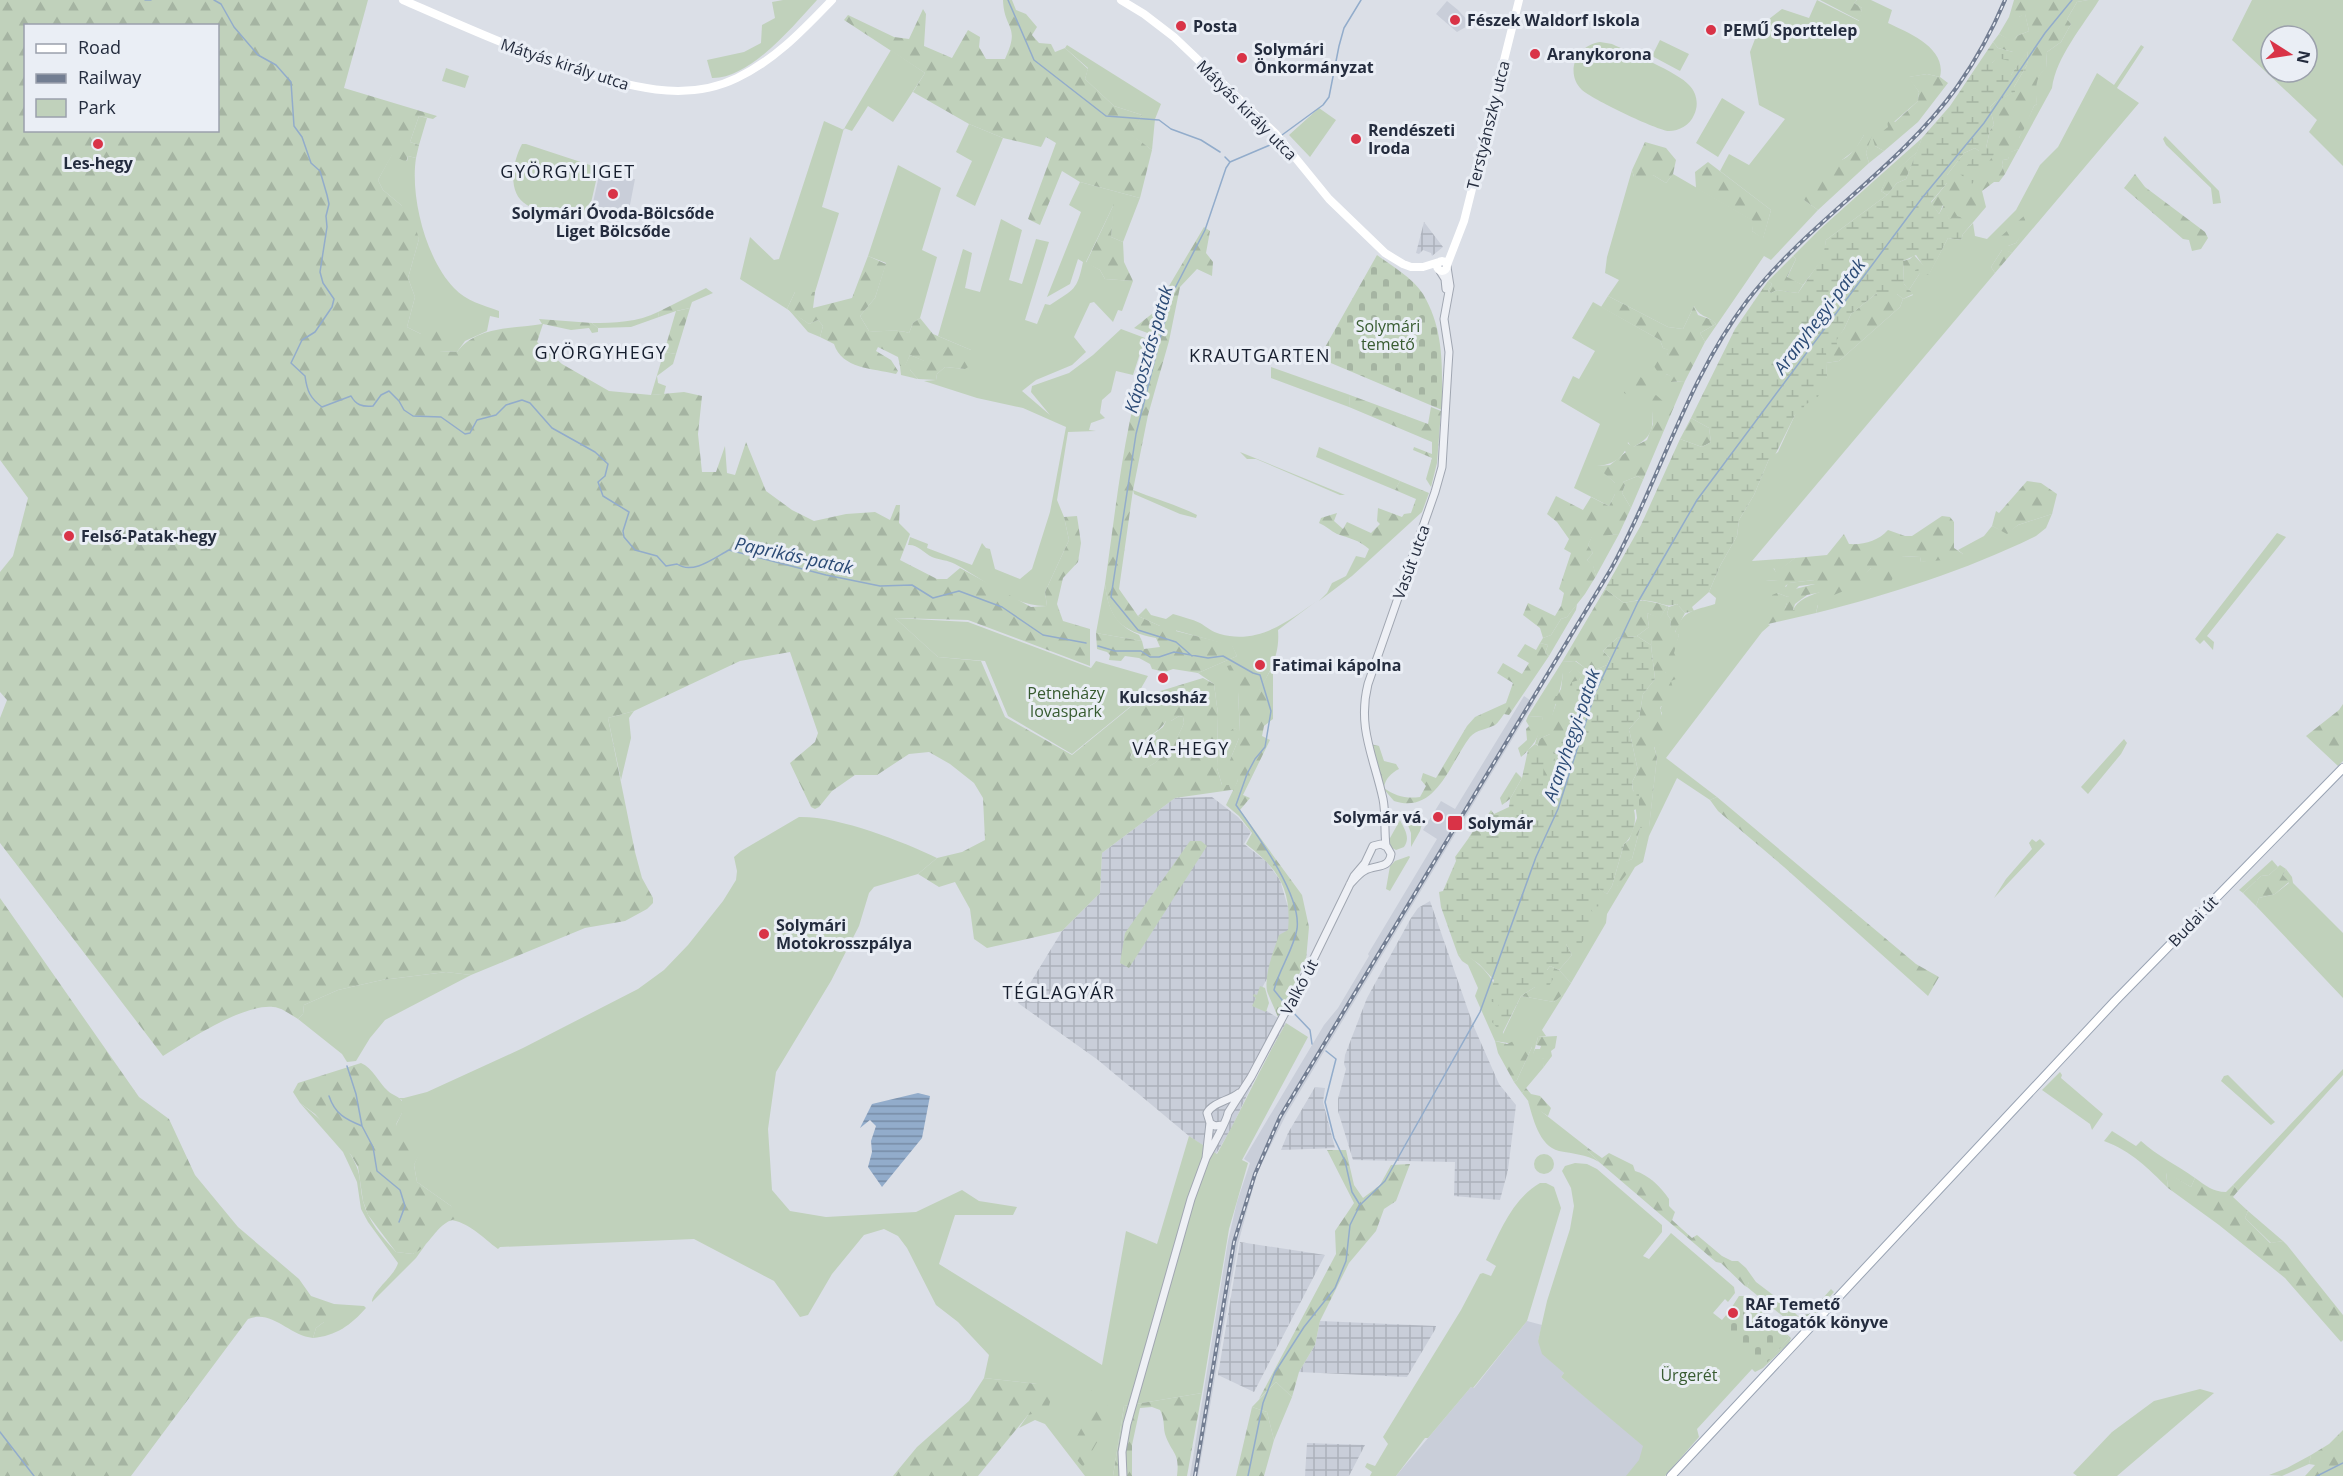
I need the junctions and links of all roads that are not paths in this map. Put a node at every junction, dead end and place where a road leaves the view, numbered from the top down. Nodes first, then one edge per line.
1 (403, 0) edge
2 (832, 0) edge
3 (1121, 0) edge
4 (1519, 0) edge
5 (1442, 266) junction
6 (2343, 768) edge
7 (1385, 819) junction
8 (1376, 844) junction
9 (1386, 846) junction
10 (1368, 856) junction
11 (1374, 865) junction
12 (1350, 884) junction
13 (1245, 1088) junction
14 (1218, 1104) junction
15 (1228, 1113) junction
16 (1210, 1123) junction
17 (1222, 1125) junction
18 (1206, 1158) junction
19 (1123, 1476) edge
20 (1671, 1476) edge

1 - 2 main road, Mátyás király utca
3 - 5 main road, Mátyás király utca
4 - 5 main road, Terstyánszky utca
5 - 7 street, Vasút utca
6 - 20 main road, Budai út
7 - 8 street, Vasút utca
7 - 9 street, Vasút utca
8 - 9 street
8 - 10 street
9 - 11 street
10 - 11 street
10 - 12 street, Valkó út
11 - 12 street
12 - 13 street, Valkó út
13 - 14 street
13 - 15 street, Valkó út
14 - 15 street
14 - 16 street
15 - 17 street
16 - 17 street
16 - 18 street
17 - 18 street
18 - 19 street

